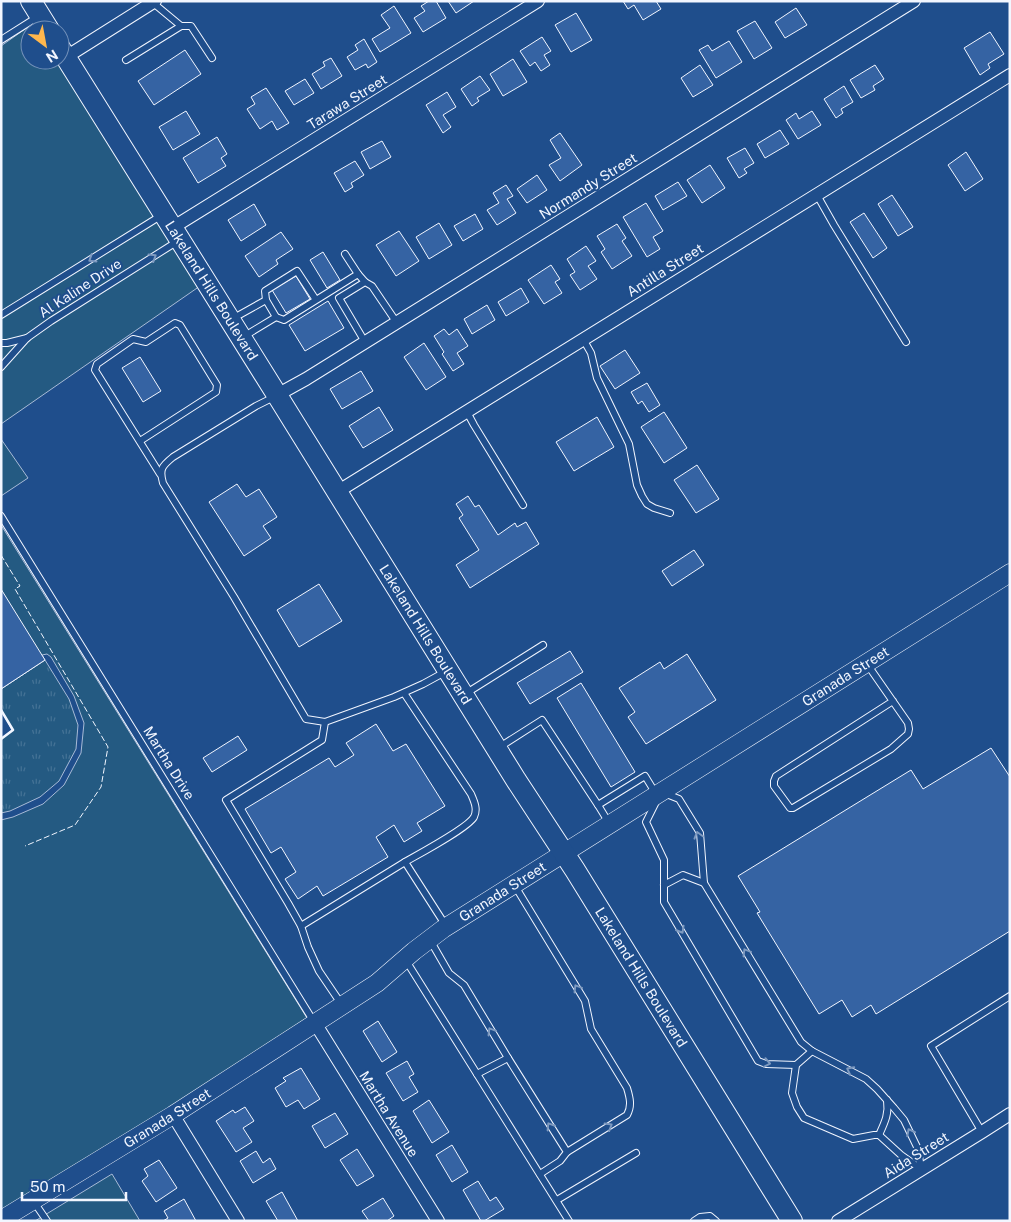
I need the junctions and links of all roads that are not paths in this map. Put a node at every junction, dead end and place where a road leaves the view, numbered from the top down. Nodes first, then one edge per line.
1 (538, 1) edge
2 (914, 1) edge
3 (153, 2) edge
4 (40, 16) edge
5 (181, 26) junction
6 (1, 40) edge
7 (70, 49) edge
8 (212, 58) dead end
9 (126, 60) dead end
10 (70, 64) edge
11 (1010, 75) edge
12 (817, 195) junction
13 (172, 227) junction
14 (345, 254) dead end
15 (358, 274) junction
16 (365, 282) junction
17 (266, 300) junction
18 (316, 300) junction
19 (11, 309) junction
20 (1, 314) edge
21 (276, 317) junction
22 (1, 319) edge
23 (230, 321) junction
24 (397, 323) junction
25 (27, 338) junction
26 (241, 338) junction
27 (584, 339) junction
28 (366, 342) junction
29 (906, 342) dead end
30 (1, 343) edge
31 (1, 367) edge
32 (277, 395) junction
33 (467, 412) junction
34 (140, 441) junction
35 (160, 474) junction
36 (337, 492) junction
37 (523, 505) dead end
38 (670, 513) dead end
39 (1, 516) edge
40 (1010, 573) edge
41 (543, 645) dead end
42 (867, 662) junction
43 (448, 670) junction
44 (404, 693) junction
45 (464, 695) junction
46 (892, 701) junction
47 (325, 722) junction
48 (497, 748) junction
49 (659, 793) junction
50 (598, 805) junction
51 (610, 824) junction
52 (564, 853) junction
53 (405, 862) junction
54 (704, 883) junction
55 (514, 884) junction
56 (664, 885) junction
57 (301, 926) junction
58 (447, 927) junction
59 (430, 940) junction
60 (405, 959) junction
61 (1010, 996) edge
62 (342, 1005) junction
63 (315, 1023) junction
64 (812, 1051) junction
65 (508, 1058) junction
66 (796, 1065) junction
67 (477, 1074) junction
68 (887, 1100) junction
69 (1010, 1114) edge
70 (173, 1115) junction
71 (982, 1132) junction
72 (879, 1135) junction
73 (567, 1152) junction
74 (636, 1153) dead end
75 (922, 1169) junction
76 (540, 1174) junction
77 (556, 1200) junction
78 (33, 1201) junction
79 (1, 1220) edge
80 (47, 1221) edge
81 (238, 1221) edge
82 (438, 1221) edge
83 (569, 1221) edge
84 (694, 1221) edge
85 (716, 1221) edge
86 (792, 1221) edge
87 (838, 1221) edge

1 - 13 street, Tarawa Street
2 - 24 street, Normandy Street
3 - 5 lane
3 - 7 street
4 - 6 lane
5 - 8 lane
5 - 9 lane
10 - 13 main road, Lakeland Hills Boulevard
11 - 12 street, Antilla Street
12 - 27 street, Antilla Street
12 - 29 lane
13 -> 19 lane, Al Kaline Drive
13 - 23 main road, Lakeland Hills Boulevard
25 -> 13 lane, Al Kaline Drive
14 - 15 lane
15 - 16 lane
15 - 18 lane
16 - 24 lane
16 - 28 lane
17 - 18 lane
17 - 21 lane
17 - 23 lane
18 - 21 lane
19 - 20 lane, Al Kaline Drive
19 - 22 lane
21 - 26 lane
23 - 26 main road, Lakeland Hills Boulevard
24 - 28 street, Normandy Street
25 - 30 lane
25 - 31 lane, Al Kaline Drive
26 - 32 main road, Lakeland Hills Boulevard
27 - 33 street, Antilla Street
27 - 38 lane
28 - 32 street, Normandy Street
32 - 35 lane
32 - 36 main road, Lakeland Hills Boulevard
33 - 36 street, Antilla Street
33 - 37 lane
34 - 34 lane
34 - 35 lane
35 - 47 lane
36 - 43 main road, Lakeland Hills Boulevard
39 - 63 lane, Martha Drive
40 - 42 street, Granada Street
41 - 45 lane
42 - 46 lane
42 - 49 street, Granada Street
43 - 44 lane
43 - 45 main road, Lakeland Hills Boulevard
44 - 47 lane
44 - 53 lane
45 - 48 main road, Lakeland Hills Boulevard
46 - 46 lane
47 - 57 lane
48 - 50 lane
48 - 52 main road, Lakeland Hills Boulevard
49 - 50 lane
49 - 51 street, Granada Street
54 -> 49 lane
49 - 56 lane
50 - 51 lane
51 - 52 street, Granada Street
52 - 55 street, Granada Street
52 - 86 main road, Lakeland Hills Boulevard
53 - 57 lane
53 - 58 lane
54 - 56 lane
64 -> 54 lane
55 - 58 street, Granada Street
73 -> 55 lane
56 -> 66 lane
57 - 62 lane
58 - 59 street, Granada Street
59 - 60 street, Granada Street
65 -> 59 lane
60 - 62 street, Granada Street
60 - 67 lane
61 - 71 lane
62 - 63 street, Granada Street
63 - 70 street, Granada Street
63 - 82 street, Martha Avenue
64 - 66 lane
68 -> 64 lane
65 - 67 lane
73 -> 65 lane
66 - 72 lane
67 - 76 lane
68 - 72 lane
75 -> 68 lane
69 - 71 street, Aida Street
70 - 78 street, Granada Street
70 - 81 street
71 - 75 street, Aida Street
72 - 75 lane
73 - 76 lane
74 - 77 lane
75 - 87 street, Aida Street
76 - 77 lane
77 - 83 lane
78 - 79 street, Granada Street
78 - 80 lane
84 - 85 lane

